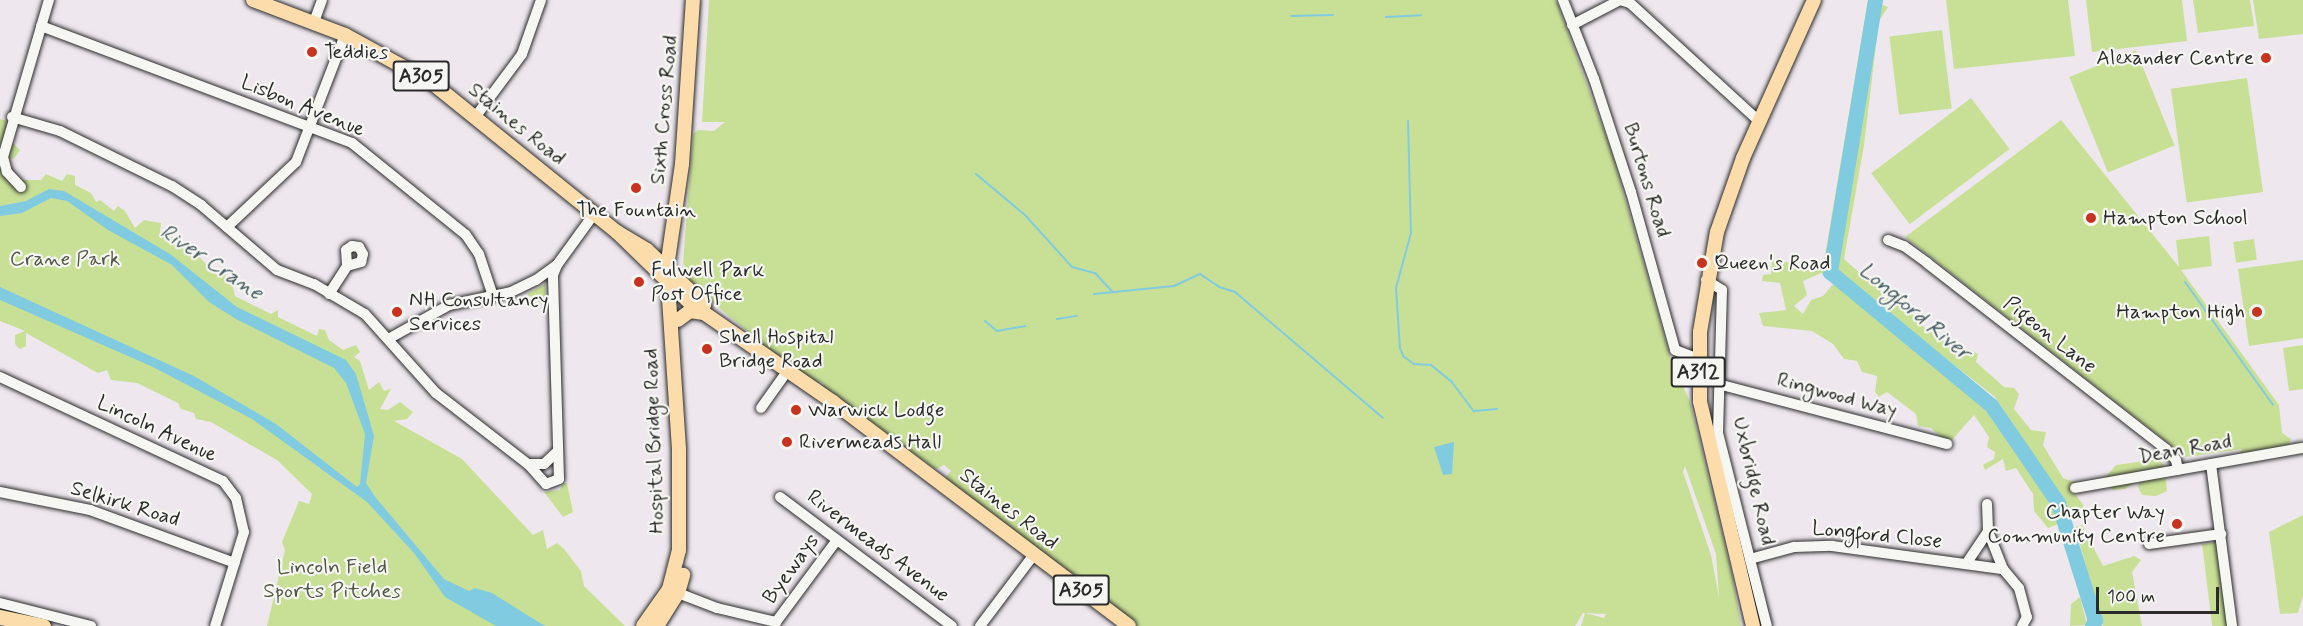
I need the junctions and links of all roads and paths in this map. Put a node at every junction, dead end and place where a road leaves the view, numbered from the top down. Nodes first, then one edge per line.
1 (49, 0) edge
2 (253, 0) edge
3 (322, 0) edge
4 (541, 0) edge
5 (693, 0) edge
6 (1563, 0) edge
7 (1620, 0) edge
8 (1814, 0) edge
9 (314, 22) junction
10 (1572, 25) junction
11 (41, 26) junction
12 (345, 35) junction
13 (476, 116) junction
14 (12, 117) junction
15 (1760, 122) junction
16 (311, 128) junction
17 (21, 187) dead end
18 (594, 214) junction
19 (674, 223) junction
20 (227, 227) junction
21 (617, 232) junction
22 (670, 238) junction
23 (1887, 240) dead end
24 (647, 250) junction
25 (557, 265) junction
26 (347, 266) dead end
27 (671, 278) junction
28 (1706, 280) junction
29 (329, 294) junction
30 (493, 296) junction
31 (704, 313) junction
32 (718, 319) junction
33 (678, 320) junction
34 (390, 338) junction
35 (1698, 359) junction
36 (788, 370) junction
37 (0, 377) edge
38 (1718, 384) junction
39 (679, 387) junction
40 (761, 408) dead end
41 (1947, 444) dead end
42 (2303, 448) edge
43 (557, 452) junction
44 (528, 464) junction
45 (2211, 464) junction
46 (2178, 470) junction
47 (2075, 488) dead end
48 (0, 492) edge
49 (780, 497) dead end
50 (1987, 504) dead end
51 (1988, 531) junction
52 (2221, 534) junction
53 (837, 540) junction
54 (2149, 544) dead end
55 (1033, 556) junction
56 (1750, 559) junction
57 (235, 563) junction
58 (1966, 564) junction
59 (2003, 569) junction
60 (674, 591) junction
61 (0, 603) edge
62 (0, 617) edge
63 (777, 624) edge
64 (43, 626) edge
65 (92, 626) edge
66 (214, 626) edge
67 (644, 626) edge
68 (657, 626) edge
69 (952, 626) edge
70 (980, 626) edge
71 (1129, 626) edge
72 (1753, 626) edge
73 (1767, 626) edge
74 (2022, 626) edge
75 (2232, 626) edge

1 - 11 street
2 - 9 main road, Staines Road / A305
3 - 9 street
4 - 13 street
5 - 19 main road, Sixth Cross Road
6 - 10 street, Burtons Road
7 - 10 street
7 - 15 street
8 - 15 main road, Uxbridge Road / A312
9 - 12 main road, Staines Road / A305
10 - 35 street, Burtons Road
11 - 14 street
11 - 16 street, Lisbon Avenue
12 - 13 main road, Staines Road / A305
12 - 16 street
13 - 18 main road, Staines Road / A305
14 - 17 street
14 - 20 street
15 - 28 main road, Uxbridge Road / A312
16 - 20 street
16 - 30 street, Lisbon Avenue
18 - 21 main road, Staines Road / A305
18 - 25 street
19 - 22 main road, Sixth Cross Road
19 - 27 main road, Sixth Cross Road
20 - 29 street
21 - 24 main road, Staines Road / A305
21 - 27 main road, Staines Road / A305
22 - 24 main road
22 - 27 main road, Sixth Cross Road
23 - 46 street, Pigeon Lane
24 - 27 main road, Staines Road / A305
25 - 30 street
25 - 43 street
26 - 29 street
27 - 31 main road, Staines Road / A305
27 - 32 main road, Staines Road / A305
27 - 33 main road, Hospital Bridge Road
27 - 39 main road, Hospital Bridge Road
28 - 35 main road, Uxbridge Road / A312
28 - 38 street, Uxbridge Road
29 - 34 street
30 - 34 street
31 - 32 main road, Staines Road / A305
31 - 33 main road
32 - 36 main road, Staines Road / A305
33 - 39 main road, Hospital Bridge Road
34 - 44 street
35 - 72 main road, Uxbridge Road / A312
36 - 40 street
36 - 55 main road, Staines Road / A305
37 - 57 street, Lincoln Avenue
38 - 41 street, Ringwood Way
38 - 56 street, Uxbridge Road
39 - 60 main road, Hospital Bridge Road
42 - 45 street, Dean Road
43 - 44 street
43 - 44 street
45 - 46 street, Dean Road
45 - 52 street
46 - 47 street, Dean Road
48 - 57 street, Selkirk Road
49 - 53 street, Rivermeads Avenue
50 - 51 street
51 - 58 street, Longford Close
51 - 59 street
52 - 54 street
52 - 75 street
53 - 63 street, Byeways
53 - 69 street, Rivermeads Avenue
55 - 70 street
55 - 71 main road, Staines Road / A305
56 - 58 street, Longford Close
56 - 73 street, Uxbridge Road
57 - 66 street, Lincoln Avenue
58 - 59 street, Longford Close
59 - 74 street
60 - 63 street
60 - 67 main road, Hospital Bridge Road
60 - 68 main road, Hospital Bridge Road
61 - 65 street
62 - 64 highway

